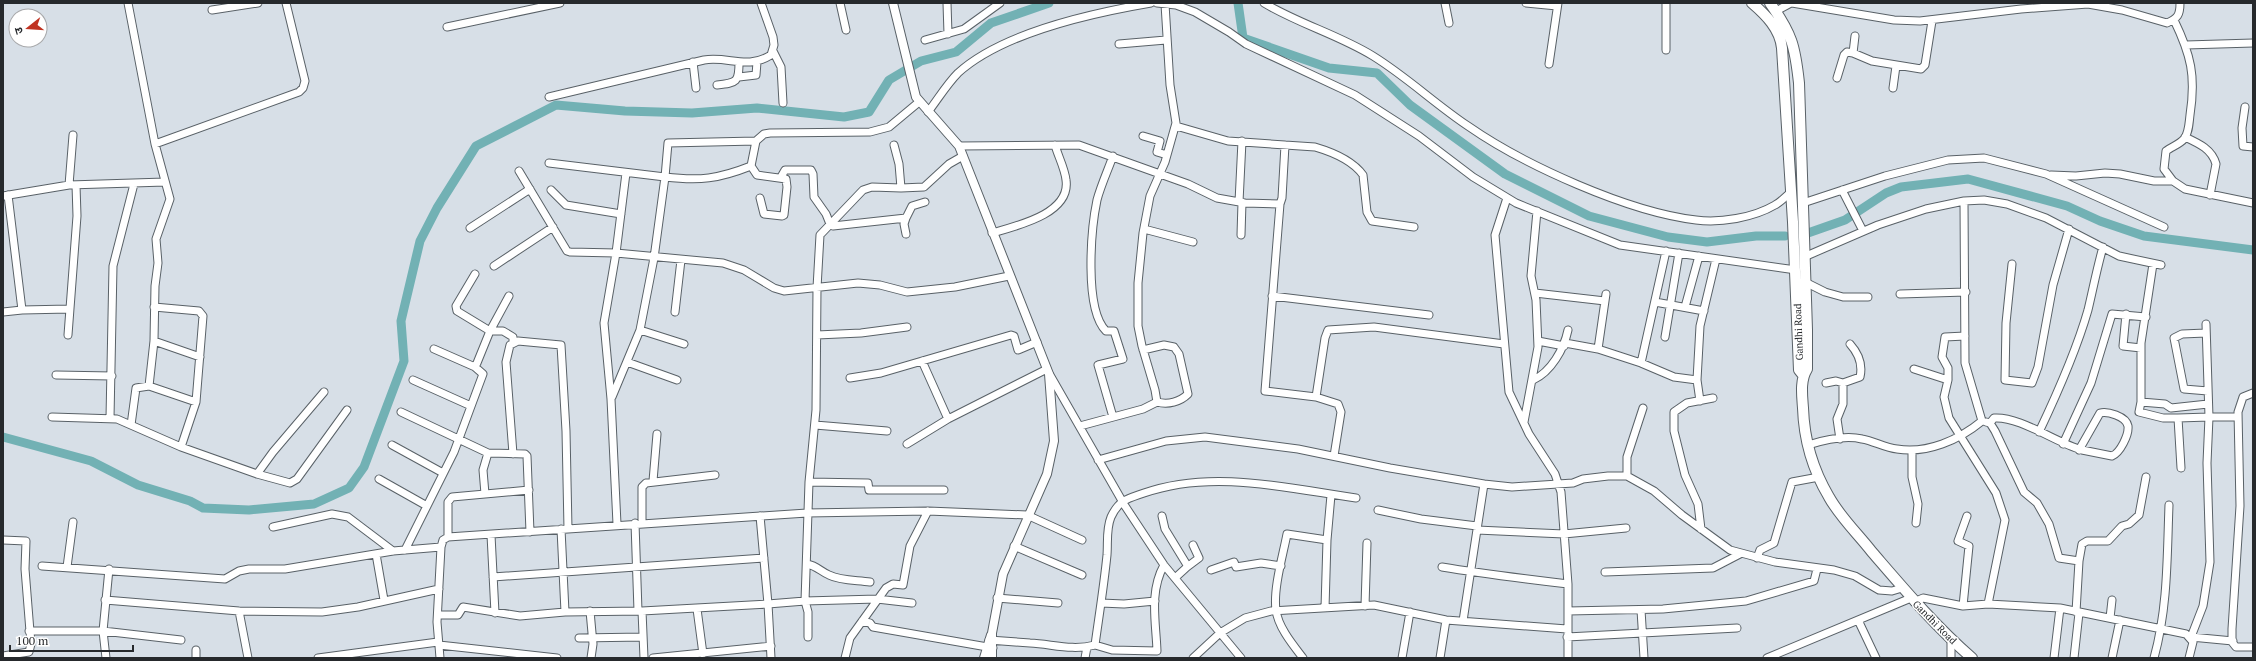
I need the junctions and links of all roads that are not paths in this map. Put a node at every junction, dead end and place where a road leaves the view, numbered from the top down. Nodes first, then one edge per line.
1 (128, 3) edge
2 (258, 3) edge
3 (286, 3) edge
4 (560, 3) edge
5 (761, 3) edge
6 (840, 3) edge
7 (893, 3) edge
8 (946, 3) edge
9 (1000, 3) edge
10 (1151, 3) edge
11 (1157, 3) edge
12 (1264, 3) edge
13 (1445, 3) edge
14 (1526, 3) edge
15 (1666, 3) edge
16 (1752, 3) edge
17 (1792, 3) edge
18 (2180, 3) edge
19 (1165, 4) edge
20 (1558, 5) edge
21 (1773, 7) edge
22 (212, 10) dead end
23 (2174, 20) junction
24 (1932, 21) junction
25 (1449, 23) dead end
26 (447, 27) dead end
27 (846, 30) dead end
28 (948, 34) junction
29 (1855, 36) dead end
30 (926, 40) dead end
31 (1166, 40) junction
32 (2253, 43) edge
33 (1119, 44) dead end
34 (2186, 45) junction
35 (1666, 50) dead end
36 (773, 51) junction
37 (1852, 52) junction
38 (693, 62) junction
39 (738, 62) junction
40 (757, 62) junction
41 (1549, 64) dead end
42 (1896, 66) junction
43 (739, 77) junction
44 (1838, 78) dead end
45 (717, 85) dead end
46 (696, 88) dead end
47 (1893, 88) dead end
48 (548, 97) dead end
49 (918, 100) junction
50 (783, 104) dead end
51 (2246, 107) dead end
52 (928, 112) junction
53 (1176, 126) junction
54 (73, 134) dead end
55 (1143, 136) dead end
56 (2185, 137) junction
57 (756, 141) junction
58 (1242, 141) junction
59 (155, 144) junction
60 (894, 145) dead end
61 (1055, 145) junction
62 (1285, 145) junction
63 (959, 146) junction
64 (2253, 147) edge
65 (1167, 155) junction
66 (963, 156) junction
67 (1113, 156) junction
68 (549, 163) dead end
69 (751, 166) junction
70 (519, 171) dead end
71 (626, 173) junction
72 (1160, 174) junction
73 (2046, 174) junction
74 (665, 177) junction
75 (782, 177) junction
76 (2173, 181) junction
77 (165, 182) junction
78 (134, 184) junction
79 (72, 185) junction
80 (901, 188) junction
81 (530, 189) junction
82 (551, 190) dead end
83 (1842, 190) junction
84 (1791, 192) junction
85 (2210, 195) junction
86 (5, 196) edge
87 (760, 198) dead end
88 (1507, 198) junction
89 (1964, 201) junction
90 (925, 202) dead end
91 (1240, 202) junction
92 (1803, 203) junction
93 (2253, 203) edge
94 (1280, 204) junction
95 (1537, 211) junction
96 (621, 214) junction
97 (906, 218) junction
98 (1798, 222) junction
99 (830, 224) junction
100 (553, 227) junction
101 (1414, 227) dead end
102 (2164, 227) dead end
103 (470, 228) dead end
104 (1144, 228) junction
105 (2069, 229) junction
106 (1863, 231) junction
107 (992, 233) junction
108 (906, 234) dead end
109 (1241, 235) dead end
110 (1192, 242) dead end
111 (1799, 242) junction
112 (2103, 247) junction
113 (1666, 252) junction
114 (616, 253) junction
115 (1679, 253) junction
116 (1699, 256) junction
117 (1804, 257) junction
118 (654, 258) junction
119 (1716, 259) junction
120 (681, 260) junction
121 (2012, 264) dead end
122 (2153, 264) junction
123 (2161, 265) dead end
124 (494, 266) dead end
125 (1796, 270) junction
126 (475, 274) dead end
127 (1009, 276) junction
128 (1805, 282) junction
129 (817, 288) junction
130 (1966, 292) junction
131 (1534, 293) junction
132 (1900, 294) dead end
133 (510, 296) dead end
134 (1272, 296) junction
135 (1868, 297) dead end
136 (1655, 302) junction
137 (1670, 304) junction
138 (154, 307) junction
139 (1685, 307) junction
140 (69, 309) junction
141 (22, 310) junction
142 (1704, 311) junction
143 (3, 312) edge
144 (675, 312) dead end
145 (2126, 314) junction
146 (1429, 315) dead end
147 (2146, 317) junction
148 (2206, 324) dead end
149 (907, 327) dead end
150 (640, 330) junction
151 (1568, 330) dead end
152 (490, 331) junction
153 (2206, 333) junction
154 (68, 335) dead end
155 (817, 335) junction
156 (1965, 336) junction
157 (1665, 337) dead end
158 (154, 341) junction
159 (1538, 341) junction
160 (513, 342) junction
161 (1037, 342) junction
162 (684, 344) dead end
163 (1504, 344) junction
164 (1564, 344) junction
165 (1850, 344) dead end
166 (2142, 348) junction
167 (434, 349) dead end
168 (1598, 349) junction
169 (1143, 350) junction
170 (200, 357) junction
171 (922, 361) junction
172 (627, 362) junction
173 (1641, 363) junction
174 (476, 368) junction
175 (1914, 369) dead end
176 (1048, 372) junction
177 (56, 375) dead end
178 (1803, 375) junction
179 (112, 376) junction
180 (850, 378) dead end
181 (413, 380) dead end
182 (677, 380) dead end
183 (1533, 380) junction
184 (1697, 380) junction
185 (1948, 380) junction
186 (1826, 383) dead end
187 (1843, 383) junction
188 (149, 386) junction
189 (2208, 391) junction
190 (324, 392) dead end
191 (2253, 393) edge
192 (1316, 397) junction
193 (1713, 398) dead end
194 (611, 399) junction
195 (1700, 401) junction
196 (196, 402) junction
197 (1157, 402) junction
198 (2141, 402) junction
199 (2208, 404) junction
200 (471, 406) junction
201 (1643, 408) dead end
202 (347, 410) dead end
203 (401, 412) dead end
204 (52, 417) dead end
205 (1113, 417) junction
206 (2209, 417) junction
207 (2238, 417) junction
208 (110, 418) junction
209 (2178, 418) junction
210 (948, 419) junction
211 (1982, 421) junction
212 (1524, 423) junction
213 (1990, 423) junction
214 (131, 425) junction
215 (815, 425) junction
216 (1080, 426) junction
217 (886, 431) dead end
218 (2039, 432) junction
219 (657, 434) dead end
220 (1960, 434) junction
221 (458, 439) junction
222 (1840, 439) junction
223 (907, 444) dead end
224 (2063, 444) junction
225 (392, 445) dead end
226 (1808, 445) junction
227 (181, 447) junction
228 (1912, 450) junction
229 (2079, 450) junction
230 (488, 453) junction
231 (513, 454) junction
232 (1334, 456) junction
233 (1098, 460) junction
234 (2181, 468) dead end
235 (443, 473) junction
236 (257, 474) junction
237 (715, 475) dead end
238 (1627, 476) junction
239 (1819, 477) junction
240 (2146, 477) dead end
241 (379, 479) dead end
242 (653, 481) junction
243 (809, 482) junction
244 (1484, 484) junction
245 (1560, 484) junction
246 (529, 490) junction
247 (944, 490) dead end
248 (485, 494) junction
249 (1331, 494) junction
250 (1356, 498) dead end
251 (1122, 501) junction
252 (2169, 504) dead end
253 (427, 506) junction
254 (1378, 510) dead end
255 (928, 511) junction
256 (808, 513) junction
257 (1028, 515) junction
258 (760, 516) junction
259 (1162, 516) dead end
260 (1967, 516) dead end
261 (73, 522) dead end
262 (638, 523) junction
263 (1916, 523) dead end
264 (617, 524) junction
265 (273, 527) dead end
266 (1477, 528) junction
267 (1626, 528) dead end
268 (565, 529) junction
269 (1701, 529) junction
270 (530, 532) junction
271 (1564, 534) junction
272 (491, 535) junction
273 (448, 537) junction
274 (3, 540) edge
275 (1082, 540) dead end
276 (1327, 540) junction
277 (1367, 543) dead end
278 (1194, 545) dead end
279 (1014, 546) junction
280 (441, 547) junction
281 (405, 550) junction
282 (393, 551) junction
283 (376, 554) junction
284 (1740, 554) junction
285 (764, 558) junction
286 (1757, 558) junction
287 (2079, 561) junction
288 (806, 564) junction
289 (1164, 565) junction
290 (42, 566) dead end
291 (637, 566) junction
292 (1281, 566) junction
293 (68, 567) junction
294 (1187, 567) junction
295 (1442, 567) dead end
296 (1817, 568) junction
297 (109, 569) junction
298 (1211, 570) dead end
299 (563, 572) junction
300 (1471, 572) junction
301 (1605, 572) dead end
302 (1082, 575) dead end
303 (493, 577) junction
304 (1175, 578) junction
305 (870, 582) dead end
306 (1568, 584) junction
307 (1902, 588) junction
308 (439, 589) junction
309 (997, 598) junction
310 (878, 599) junction
311 (105, 600) junction
312 (384, 600) junction
313 (1913, 600) junction
314 (2112, 600) dead end
315 (805, 601) junction
316 (1155, 601) junction
317 (912, 603) dead end
318 (1058, 603) dead end
319 (1101, 603) junction
320 (768, 604) junction
321 (1988, 604) junction
322 (1365, 606) junction
323 (1963, 606) junction
324 (1325, 608) junction
325 (2060, 608) junction
326 (697, 609) junction
327 (1276, 610) junction
328 (1641, 610) junction
329 (640, 611) junction
330 (1568, 611) junction
331 (240, 612) junction
332 (565, 612) junction
333 (590, 612) junction
334 (1410, 612) junction
335 (2077, 612) junction
336 (495, 613) junction
337 (438, 615) junction
338 (2110, 618) junction
339 (1446, 620) junction
340 (1858, 620) junction
341 (2120, 620) junction
342 (862, 621) junction
343 (1463, 621) junction
344 (1737, 628) dead end
345 (2162, 628) junction
346 (29, 631) junction
347 (103, 631) junction
348 (1220, 633) junction
349 (1567, 633) junction
350 (1644, 634) junction
351 (808, 637) dead end
352 (2191, 637) junction
353 (579, 638) dead end
354 (593, 638) junction
355 (643, 638) junction
356 (180, 640) dead end
357 (1951, 640) junction
358 (990, 642) junction
359 (2232, 642) junction
360 (439, 643) junction
361 (1095, 645) junction
362 (771, 646) junction
363 (1087, 647) junction
364 (2253, 647) edge
365 (196, 650) dead end
366 (703, 654) junction
367 (1158, 655) edge
368 (3, 656) edge
369 (685, 657) edge
370 (106, 658) edge
371 (196, 658) edge
372 (248, 658) edge
373 (318, 658) edge
374 (440, 658) edge
375 (557, 658) edge
376 (591, 658) edge
377 (644, 658) edge
378 (653, 658) edge
379 (772, 658) edge
380 (845, 658) edge
381 (984, 658) edge
382 (992, 658) edge
383 (1085, 658) edge
384 (1193, 658) edge
385 (1241, 658) edge
386 (1303, 658) edge
387 (1402, 658) edge
388 (1440, 658) edge
389 (1568, 658) edge
390 (1644, 658) edge
391 (1767, 658) edge
392 (1876, 658) edge
393 (1951, 658) edge
394 (1972, 658) edge
395 (2054, 658) edge
396 (2074, 658) edge
397 (2112, 658) edge
398 (2154, 658) edge
399 (2189, 658) edge

1 - 59 street
2 - 22 street
3 - 59 street
4 - 26 street
5 - 36 street
6 - 27 street
7 - 49 street
8 - 28 street
9 - 28 street
10 - 52 street
11 - 19 street
12 - 84 street
13 - 25 street
14 - 20 street
15 - 35 street
16 - 84 main road, Gandhi Road
17 - 21 street
17 - 24 street
18 - 23 street
19 - 31 street
19 - 88 street
20 - 41 street
21 - 92 main road
23 - 24 street
23 - 34 street
24 - 42 street
28 - 30 street
29 - 37 street
31 - 33 street
31 - 53 street
32 - 34 street
34 - 56 street
36 - 40 street
36 - 50 street
37 - 42 street
37 - 44 street
38 - 39 street
38 - 46 street
38 - 48 street
39 - 40 street
39 - 43 street
40 - 43 street
42 - 47 street
43 - 45 street
49 - 52 street
49 - 57 street
51 - 64 street
52 - 63 street
53 - 58 street
53 - 65 street
54 - 79 street
55 - 65 street
56 - 76 street
56 - 85 street
57 - 69 street
57 - 74 street
58 - 62 street
58 - 91 street
59 - 77 street
60 - 80 street
61 - 63 street
61 - 67 street
61 - 107 street
62 - 94 street
62 - 101 street
63 - 66 street
65 - 72 street
66 - 80 street
66 - 107 street
67 - 72 street
67 - 205 street
68 - 71 street
69 - 74 street
69 - 75 street
70 - 81 street
71 - 74 street
71 - 96 street
72 - 91 street
72 - 104 street
73 - 76 street
73 - 83 street
73 - 102 street
74 - 118 street
75 - 87 street
75 - 99 street
76 - 85 street
77 - 78 street
77 - 138 street
78 - 79 street
78 - 179 street
79 - 86 street
79 - 140 street
80 - 99 street
81 - 100 street
81 - 103 street
82 - 96 street
83 - 92 street
83 - 106 street
84 - 98 main road, Gandhi Road
85 - 93 street
86 - 141 street
88 - 95 street
88 - 163 street
89 - 105 street
89 - 106 street
89 - 130 street
90 - 97 street
91 - 94 street
91 - 109 street
92 - 98 main road
94 - 134 street
95 - 113 street
95 - 131 street
96 - 114 street
97 - 99 street
97 - 108 street
98 - 111 main road, Gandhi Road
99 - 129 street
100 - 114 street
100 - 124 street
104 - 110 street
104 - 169 street
105 - 112 street
105 - 121 street
106 - 117 street
107 - 127 street
111 - 117 main road
111 - 125 main road, Gandhi Road
112 - 122 street
112 - 218 street
113 - 115 street
113 - 136 street
114 - 118 street
114 - 194 street
115 - 116 street
115 - 137 street
116 - 119 street
116 - 139 street
117 - 128 main road
118 - 120 street
118 - 150 street
119 - 125 street
119 - 142 street
120 - 129 street
120 - 144 street
122 - 123 street
122 - 147 street
125 - 178 main road, Gandhi Road
126 - 152 street
127 - 129 street
127 - 161 street
128 - 135 street
128 - 178 main road
129 - 155 street
130 - 132 street
130 - 156 street
131 - 159 street
131 - 168 street
133 - 152 street
134 - 146 street
134 - 192 street
136 - 137 street
136 - 173 street
137 - 139 street
137 - 157 street
138 - 158 street
138 - 170 street
139 - 142 street
140 - 141 street
140 - 154 street
141 - 143 street
142 - 184 street
145 - 147 street
145 - 166 street
145 - 224 street
147 - 166 street
148 - 153 street
149 - 155 street
150 - 162 street
150 - 172 street
151 - 164 street
152 - 160 street
152 - 174 street
153 - 189 street
153 - 189 street
155 - 215 street
156 - 185 street
156 - 211 street
158 - 170 street
158 - 188 street
159 - 164 street
159 - 183 street
160 - 231 street
160 - 268 street
161 - 171 street
161 - 176 street
163 - 192 street
163 - 212 street
164 - 168 street
164 - 183 street
165 - 187 street
166 - 198 street
167 - 174 street
168 - 173 street
169 - 197 street
169 - 197 street
170 - 196 street
171 - 180 street
171 - 210 street
172 - 182 street
172 - 194 street
173 - 184 street
174 - 200 street
175 - 185 street
176 - 210 street
176 - 216 street
176 - 257 street
177 - 179 street
178 - 226 main road, Gandhi Road
179 - 208 street
181 - 200 street
183 - 212 street
184 - 195 street
185 - 220 street
186 - 187 street
187 - 222 street
188 - 196 street
188 - 214 street
189 - 199 street
190 - 236 street
191 - 207 street
192 - 232 street
193 - 195 street
194 - 264 street
195 - 269 street
196 - 227 street
197 - 205 street
198 - 199 street
198 - 209 street
199 - 206 street
200 - 221 street
201 - 238 street
202 - 236 street
203 - 221 street
204 - 208 street
205 - 216 street
206 - 207 street
206 - 209 street
206 - 352 street
207 - 359 street
208 - 214 street
209 - 234 street
210 - 223 street
211 - 213 street
211 - 220 street
212 - 245 street
213 - 218 street
213 - 287 street
214 - 227 street
215 - 217 street
215 - 243 street
216 - 233 street
218 - 224 street
219 - 242 street
220 - 228 street
220 - 321 street
221 - 230 street
221 - 235 street
222 - 226 street
222 - 228 street
224 - 229 street
225 - 235 street
226 - 239 main road, Gandhi Road
227 - 236 street
228 - 263 street
229 - 229 street
230 - 231 street
230 - 248 street
231 - 246 street
232 - 233 street
232 - 244 street
233 - 251 street
235 - 253 street
237 - 242 street
238 - 245 street
238 - 269 street
239 - 286 street
239 - 307 main road, Gandhi Road
240 - 287 street
241 - 253 street
242 - 262 street
243 - 247 street
243 - 256 street
244 - 245 street
244 - 266 street
245 - 271 street
246 - 248 street
246 - 270 street
248 - 273 street
249 - 250 street
249 - 251 street
249 - 276 street
251 - 289 street
251 - 319 street
252 - 345 street
253 - 281 street
254 - 266 street
255 - 256 street
255 - 257 street
255 - 310 street
256 - 258 street
256 - 288 street
257 - 275 street
257 - 279 street
258 - 262 street
258 - 285 street
259 - 294 street
260 - 323 street
261 - 293 street
262 - 264 street
262 - 291 street
264 - 268 street
265 - 282 street
266 - 271 street
266 - 300 street
267 - 271 street
268 - 270 street
268 - 299 street
269 - 284 street
270 - 272 street
271 - 306 street
272 - 273 street
272 - 303 street
273 - 280 street
274 - 346 street
276 - 292 street
276 - 324 street
277 - 322 street
278 - 294 street
279 - 302 street
279 - 309 street
280 - 281 street
280 - 308 street
281 - 282 street
282 - 283 street
283 - 297 street
283 - 312 street
284 - 286 street
284 - 301 street
285 - 291 street
285 - 320 street
286 - 296 street
287 - 335 street
288 - 305 street
288 - 315 street
289 - 304 street
289 - 316 street
290 - 293 street
291 - 299 street
291 - 329 street
292 - 298 street
292 - 327 street
293 - 297 street
294 - 304 street
295 - 300 street
296 - 307 street
296 - 328 street
297 - 311 street
299 - 303 street
299 - 332 street
300 - 306 street
300 - 343 street
303 - 336 street
304 - 348 street
306 - 330 street
307 - 313 main road, Gandhi Road
308 - 312 street
308 - 337 street
309 - 318 street
309 - 358 street
310 - 315 street
310 - 317 street
310 - 342 street
311 - 331 street
311 - 347 street
312 - 331 street
313 - 323 street
313 - 340 street
313 - 357 main road, Gandhi Road
314 - 338 street
315 - 320 street
315 - 351 street
316 - 319 street
316 - 367 street
319 - 361 street
320 - 326 street
320 - 362 street
321 - 323 street
321 - 325 street
322 - 324 street
322 - 334 street
324 - 327 street
325 - 335 street
325 - 395 street
326 - 329 street
326 - 366 street
327 - 348 street
327 - 386 street
328 - 330 street
328 - 350 street
329 - 333 street
329 - 355 street
330 - 349 street
331 - 372 street
332 - 333 street
332 - 336 street
333 - 354 street
334 - 339 street
334 - 387 street
335 - 338 street
335 - 396 street
336 - 337 street
337 - 360 street
338 - 341 street
339 - 343 street
339 - 388 street
340 - 391 street
340 - 392 street
341 - 345 street
341 - 397 street
342 - 358 street
342 - 380 street
343 - 349 street
344 - 350 street
345 - 352 street
345 - 398 street
346 - 347 street
346 - 368 street
347 - 356 street
347 - 370 street
348 - 384 street
348 - 385 street
349 - 350 street
349 - 389 street
350 - 390 street
352 - 359 street
352 - 399 street
353 - 354 street
354 - 355 street
354 - 376 street
355 - 377 street
357 - 393 street
357 - 394 main road, Gandhi Road
358 - 363 street
358 - 381 street
358 - 382 street
359 - 364 street
360 - 373 street
360 - 374 street
360 - 375 street
361 - 363 street
361 - 367 street
362 - 366 street
362 - 379 street
363 - 383 street
365 - 371 street
366 - 369 street
369 - 378 street

